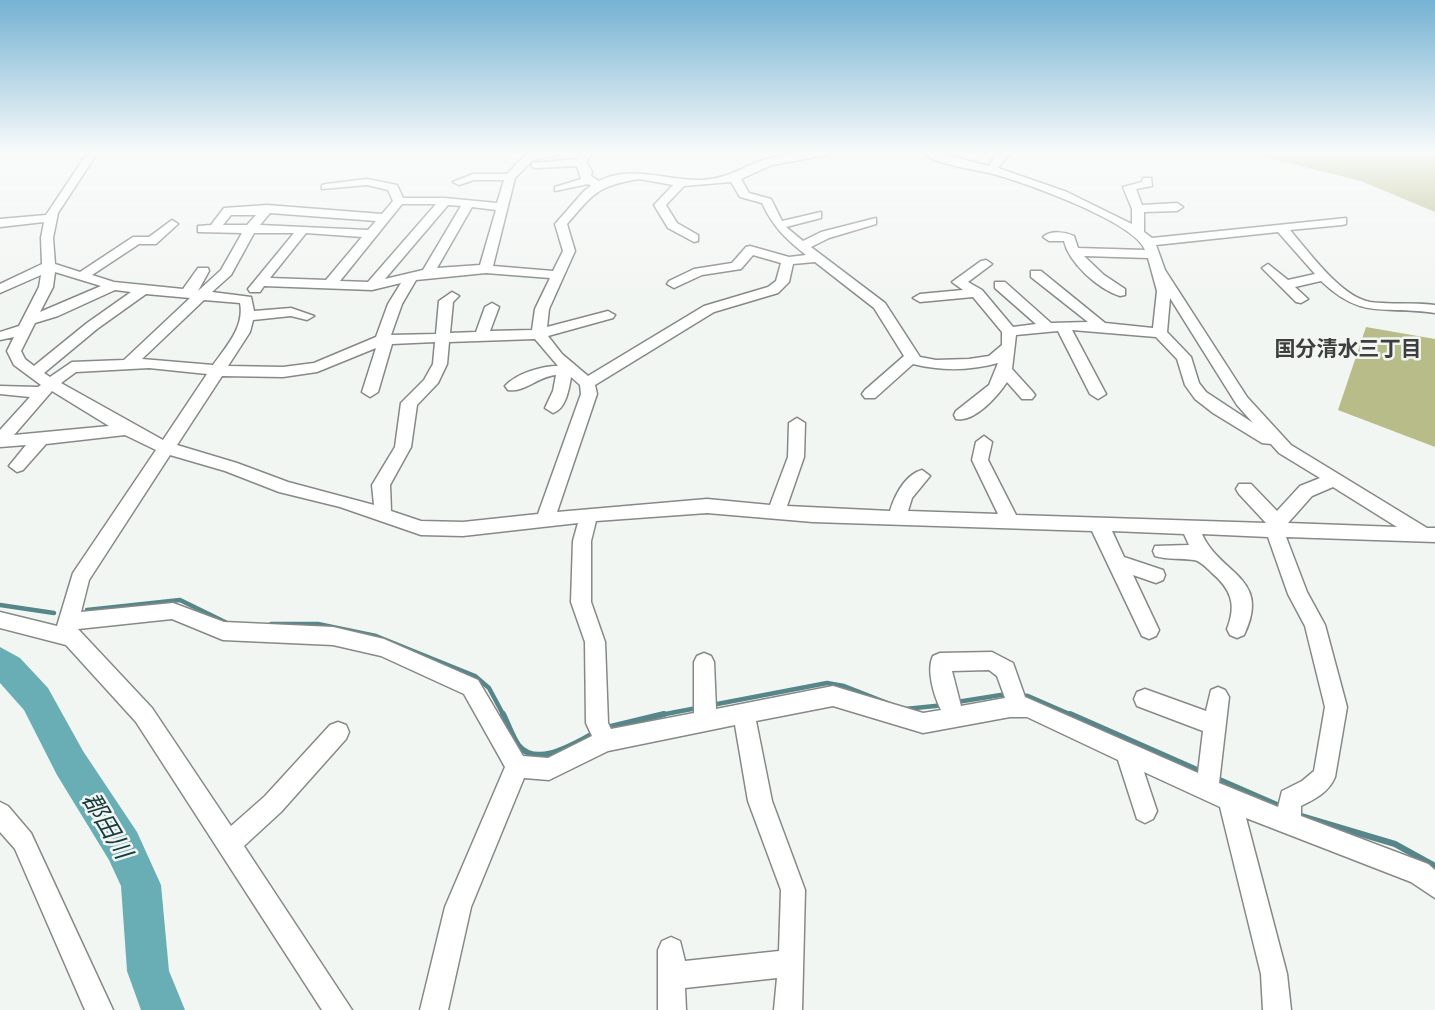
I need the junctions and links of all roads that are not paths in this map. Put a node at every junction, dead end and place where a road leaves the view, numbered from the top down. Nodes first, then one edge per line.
1 (63, 199) edge
2 (505, 199) edge
3 (580, 199) edge
4 (666, 199) edge
5 (760, 199) edge
6 (1071, 199) edge
7 (1134, 199) edge
8 (399, 201) joint
9 (445, 201) junction
10 (468, 204) junction
11 (503, 207) junction
12 (1177, 207) dead end
13 (1138, 209) junction
14 (265, 211) junction
15 (315, 212) junction
16 (817, 215) dead end
17 (51, 218) junction
18 (385, 218) junction
19 (872, 221) dead end
20 (1342, 221) dead end
21 (0, 223) edge
22 (172, 224) dead end
23 (779, 225) junction
24 (250, 229) junction
25 (301, 229) junction
26 (1282, 229) junction
27 (1138, 233) junction
28 (371, 234) junction
29 (1048, 237) dead end
30 (694, 238) dead end
31 (803, 246) junction
32 (1151, 248) junction
33 (1073, 252) junction
34 (1111, 252) junction
35 (818, 258) junction
36 (789, 261) junction
37 (1120, 264) dead end
38 (49, 266) junction
39 (1268, 268) dead end
40 (486, 269) junction
41 (983, 270) dead end
42 (1159, 270) junction
43 (203, 271) dead end
44 (428, 273) junction
45 (1036, 274) dead end
46 (84, 275) junction
47 (559, 275) junction
48 (412, 276) junction
49 (1325, 276) junction
50 (260, 282) junction
51 (330, 284) junction
52 (674, 284) dead end
53 (1000, 285) dead end
54 (1285, 285) junction
55 (113, 286) junction
56 (372, 286) junction
57 (0, 289) edge
58 (144, 289) junction
59 (1120, 292) dead end
60 (187, 293) junction
61 (977, 293) junction
62 (205, 294) junction
63 (452, 296) dead end
64 (920, 298) dead end
65 (1301, 299) dead end
66 (246, 300) junction
67 (492, 307) dead end
68 (1435, 309) edge
69 (608, 315) dead end
70 (247, 316) junction
71 (307, 316) dead end
72 (28, 324) junction
73 (1100, 324) junction
74 (1046, 326) junction
75 (1062, 326) junction
76 (1009, 332) junction
77 (1160, 333) junction
78 (482, 334) junction
79 (538, 334) junction
80 (441, 336) junction
81 (0, 337) edge
82 (385, 340) junction
83 (1005, 351) junction
84 (912, 356) junction
85 (130, 362) junction
86 (567, 370) junction
87 (1004, 370) junction
88 (220, 372) junction
89 (34, 374) junction
90 (587, 383) junction
91 (513, 386) dead end
92 (47, 388) junction
93 (5, 390) dead end
94 (370, 392) dead end
95 (870, 394) dead end
96 (1098, 394) dead end
97 (1027, 395) dead end
98 (553, 408) dead end
99 (961, 415) dead end
100 (797, 422) dead end
101 (127, 429) junction
102 (41, 439) junction
103 (0, 440) edge
104 (984, 442) dead end
105 (166, 448) junction
106 (1285, 449) junction
107 (17, 466) dead end
108 (922, 476) dead end
109 (1335, 479) junction
110 (1245, 489) dead end
111 (776, 512) junction
112 (383, 516) junction
113 (589, 516) junction
114 (897, 517) junction
115 (545, 520) junction
116 (1010, 521) junction
117 (1097, 523) junction
118 (1190, 526) junction
119 (1278, 527) junction
120 (1428, 534) edge
121 (1162, 551) dead end
122 (1200, 552) junction
123 (1118, 562) junction
124 (1156, 575) dead end
125 (0, 620) edge
126 (1149, 629) dead end
127 (1237, 629) dead end
128 (71, 630) junction
129 (704, 662) dead end
130 (1219, 696) dead end
131 (1145, 699) dead end
132 (1017, 706) junction
133 (952, 710) junction
134 (744, 714) junction
135 (705, 720) junction
136 (1215, 726) junction
137 (338, 732) dead end
138 (601, 733) junction
139 (1128, 755) junction
140 (517, 766) junction
141 (1214, 785) junction
142 (1145, 811) dead end
143 (0, 814) edge
144 (1290, 815) junction
145 (229, 844) junction
146 (1435, 886) edge
147 (671, 950) dead end
148 (792, 963) junction
149 (672, 976) junction
150 (99, 1010) edge
151 (338, 1010) edge
152 (434, 1010) edge
153 (672, 1010) edge
154 (788, 1010) edge
155 (1278, 1010) edge

1 - 17 street
2 - 11 street
3 - 47 street
4 - 30 street
5 - 23 street
6 - 27 street
7 - 13 street
8 - 9 street
8 - 18 street
9 - 10 street
9 - 56 street
10 - 11 street
10 - 44 street
11 - 40 street
12 - 13 street
13 - 27 street
14 - 15 street
14 - 24 street
14 - 24 street
15 - 18 street
15 - 25 street
16 - 23 street
17 - 21 street
17 - 38 street
18 - 28 street
19 - 31 street
20 - 26 street
22 - 46 street
23 - 31 street
24 - 25 street
24 - 62 street
25 - 28 street
25 - 50 street
26 - 32 street
26 - 49 street
27 - 32 street
28 - 51 street
29 - 33 street
31 - 35 street
32 - 34 street
32 - 42 street
33 - 34 street
33 - 59 street
34 - 37 street
35 - 36 street
35 - 84 street
36 - 52 street
36 - 90 street
38 - 46 street
38 - 57 street
38 - 72 street
39 - 54 street
40 - 44 street
40 - 47 street
41 - 61 street
42 - 77 street
42 - 106 street
43 - 60 street
44 - 48 street
45 - 73 street
46 - 55 street
47 - 79 street
48 - 56 street
48 - 82 street
49 - 54 street
49 - 68 street
50 - 51 street
50 - 66 street
51 - 56 street
53 - 74 street
54 - 65 street
55 - 58 street
55 - 72 street
58 - 60 street
58 - 89 street
60 - 62 street
61 - 64 street
61 - 76 street
62 - 66 street
62 - 85 street
63 - 80 street
66 - 70 street
67 - 78 street
69 - 79 street
70 - 71 street
70 - 88 street
72 - 81 street
72 - 89 street
73 - 75 street
73 - 77 street
74 - 75 street
74 - 76 street
75 - 96 street
76 - 83 street
77 - 106 street
78 - 79 street
78 - 80 street
79 - 86 street
80 - 82 street
80 - 112 street
82 - 88 street
82 - 94 street
83 - 84 street
83 - 87 street
84 - 95 street
85 - 88 street
85 - 92 street
86 - 90 street
86 - 91 street
86 - 98 street
87 - 97 street
87 - 99 street
88 - 105 street
89 - 92 street
90 - 115 street
92 - 93 street
92 - 101 street
92 - 103 street
100 - 111 street
101 - 102 street
101 - 105 street
102 - 103 street
102 - 107 street
104 - 116 street
105 - 112 street
105 - 128 street
106 - 109 street
108 - 114 street
109 - 119 street
109 - 120 street
110 - 119 street
111 - 113 street
111 - 114 street
112 - 115 street
113 - 115 street
113 - 138 street
114 - 116 street
116 - 117 street
117 - 118 street
117 - 123 street
118 - 119 street
118 - 122 street
119 - 120 street
119 - 144 street
121 - 122 street
122 - 127 street
123 - 124 street
123 - 126 street
125 - 128 street
128 - 140 street
128 - 145 street
129 - 135 street
130 - 136 street
131 - 136 street
132 - 133 street
132 - 133 street
132 - 139 street
133 - 134 street
134 - 135 street
134 - 148 street
135 - 138 street
136 - 141 street
137 - 145 street
138 - 140 street
139 - 141 street
139 - 142 street
140 - 152 street
141 - 144 street
141 - 155 street
143 - 150 street
144 - 146 street
145 - 151 street
147 - 149 street
148 - 149 street
148 - 154 street
149 - 153 street

